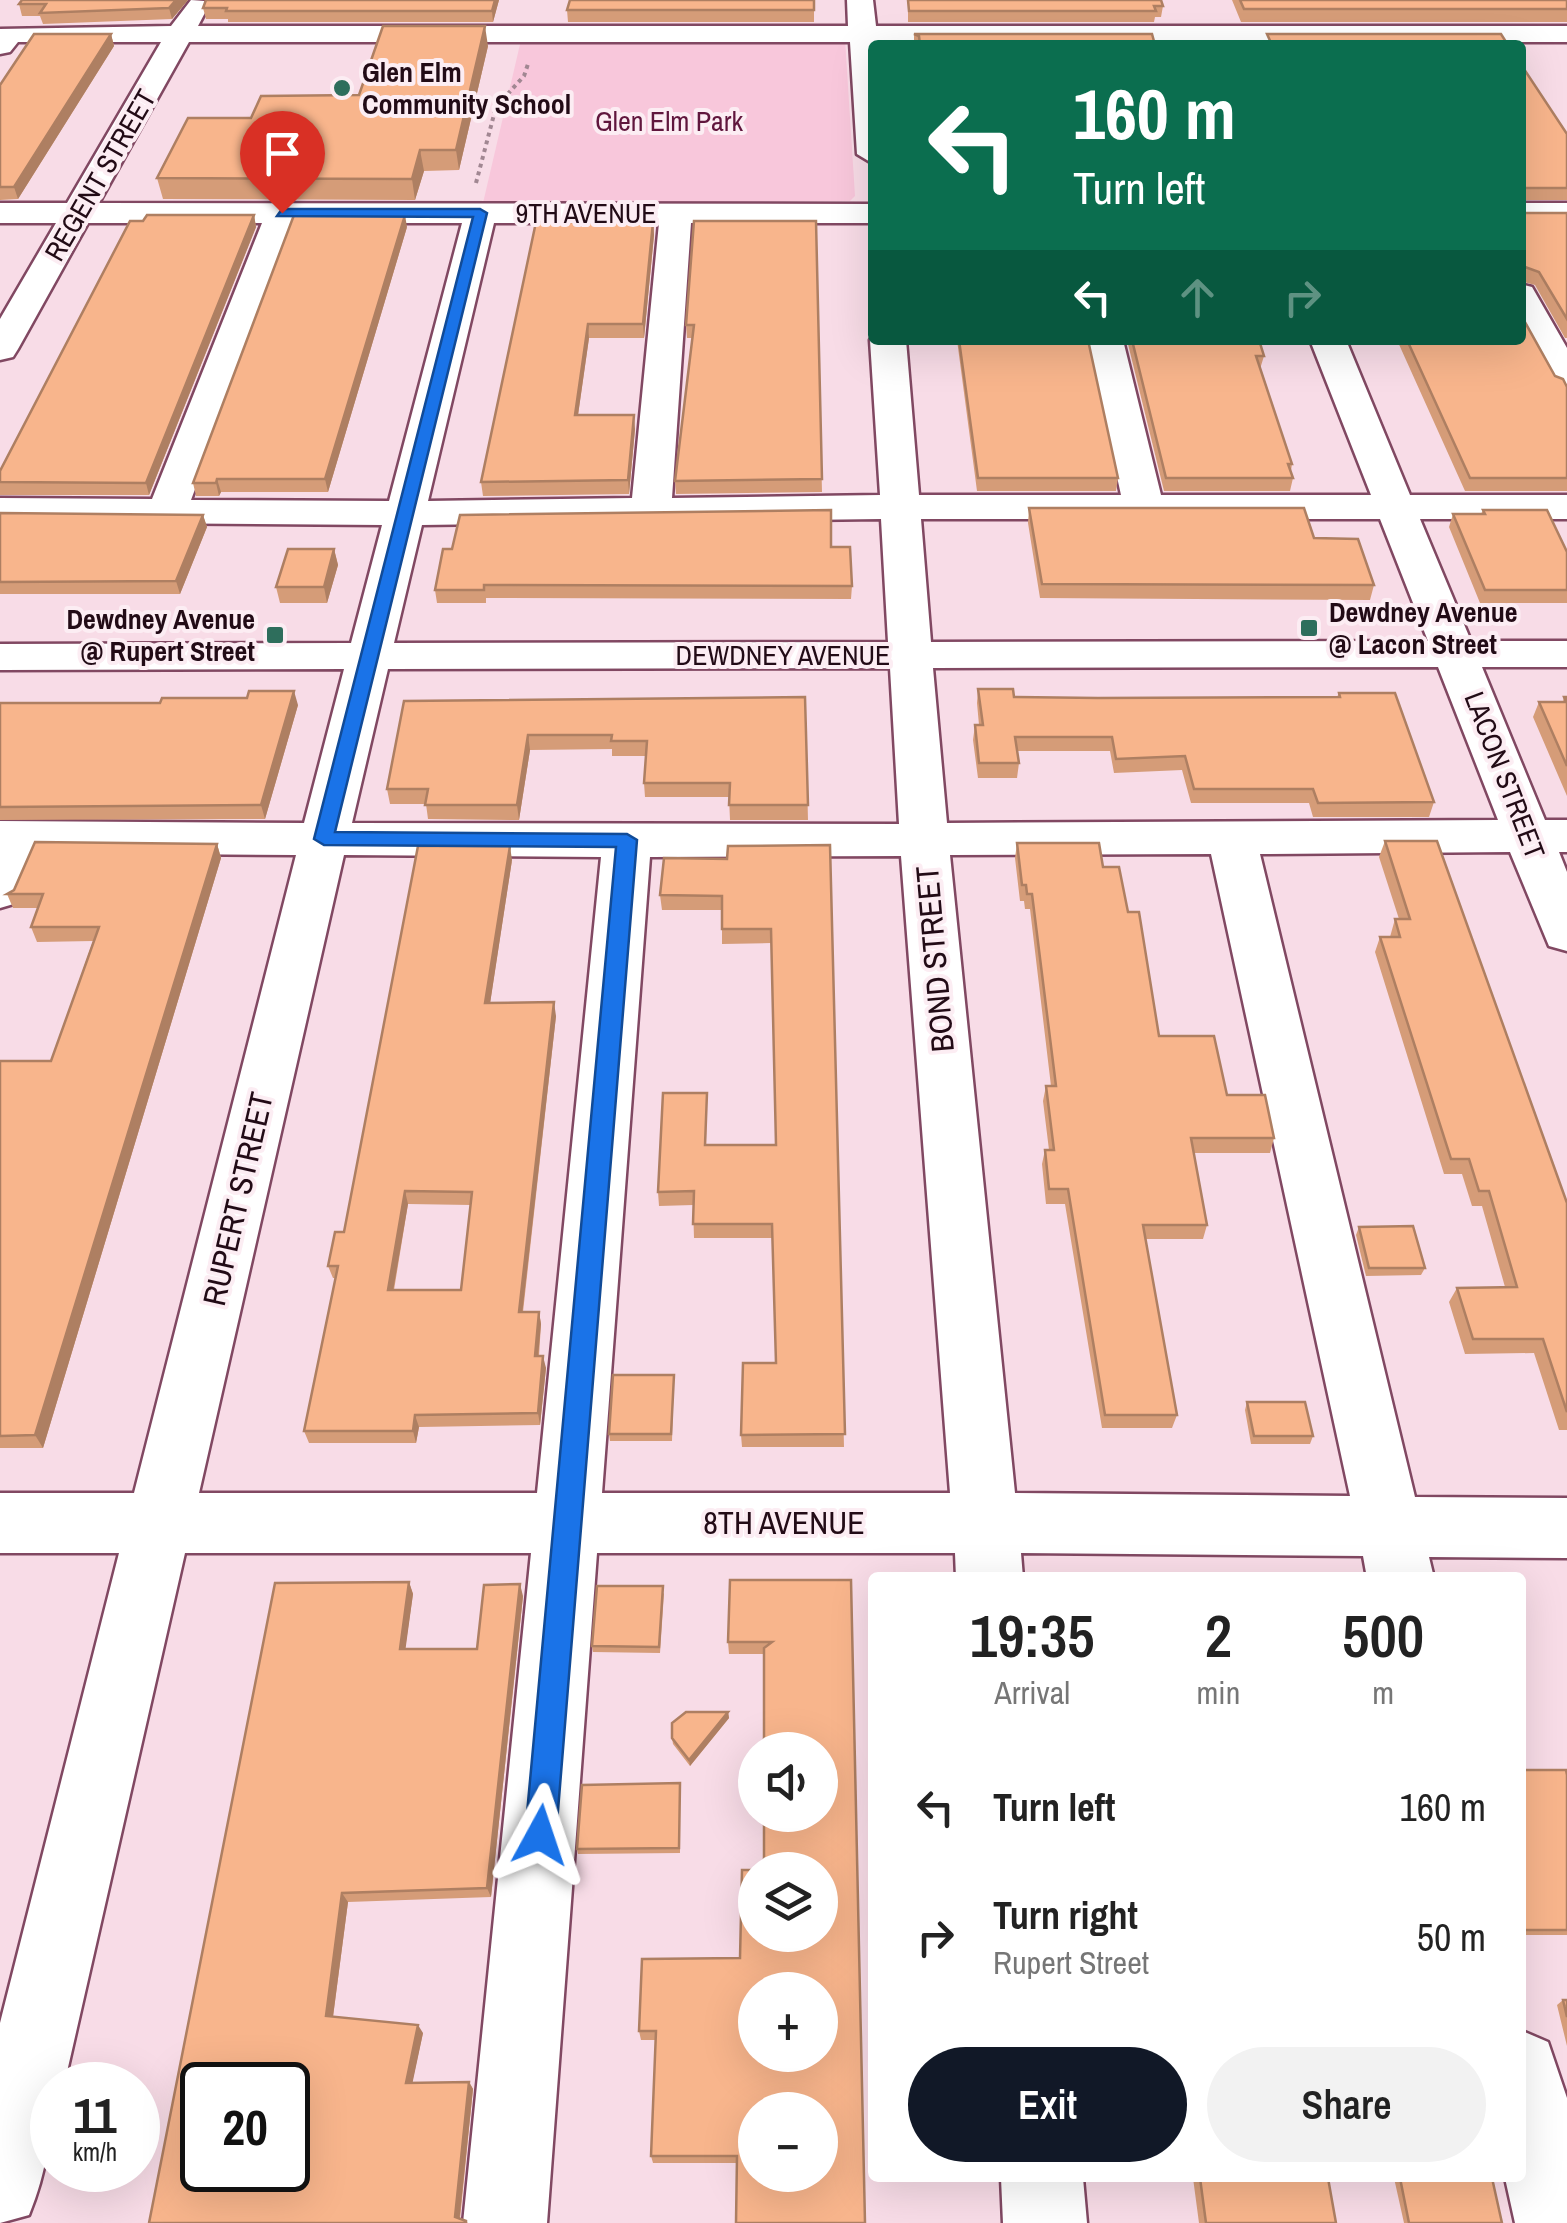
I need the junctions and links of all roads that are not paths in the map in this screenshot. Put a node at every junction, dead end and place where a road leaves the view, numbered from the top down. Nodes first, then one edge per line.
1 (199, 0) edge
2 (860, 0) edge
3 (1188, 0) edge
4 (1530, 12) edge
5 (181, 34) junction
6 (864, 34) junction
7 (1557, 34) edge
8 (1205, 39) edge
9 (1378, 39) edge
10 (1033, 40) edge
11 (0, 46) edge
12 (1567, 61) edge
13 (868, 94) edge
14 (0, 213) edge
15 (78, 213) junction
16 (282, 213) junction
17 (468, 213) junction
18 (676, 213) junction
19 (868, 213) edge
20 (1526, 213) edge
21 (1567, 213) edge
22 (1526, 305) edge
23 (888, 345) edge
24 (1105, 345) edge
25 (1330, 345) edge
26 (0, 349) edge
27 (1567, 380) edge
28 (902, 507) junction
29 (1567, 507) edge
30 (1144, 508) junction
31 (1398, 509) junction
32 (0, 510) edge
33 (650, 511) junction
34 (166, 512) junction
35 (408, 514) junction
36 (1457, 654) junction
37 (1567, 654) edge
38 (912, 655) junction
39 (0, 657) edge
40 (370, 657) junction
41 (1548, 836) edge
42 (10, 838) edge
43 (324, 839) junction
44 (1232, 839) junction
45 (627, 840) junction
46 (924, 840) junction
47 (0, 891) edge
48 (1567, 933) edge
49 (0, 1523) edge
50 (160, 1524) junction
51 (568, 1524) junction
52 (1567, 1528) edge
53 (988, 1550) edge
54 (1395, 1552) edge
55 (1526, 2095) edge
56 (1042, 2182) edge
57 (0, 2186) edge
58 (506, 2223) edge
59 (1046, 2223) edge
60 (1557, 2223) edge

1 - 5 street, REGENT STREET
2 - 6 street
3 - 8 street
4 - 7 street
5 - 6 street
5 - 11 street
5 - 15 street, REGENT STREET
6 - 10 street
6 - 13 street
7 - 9 street
7 - 12 street
8 - 9 street
8 - 10 street
14 - 15 street, 9TH AVENUE
15 - 16 street, 9TH AVENUE
15 - 26 street, REGENT STREET
16 - 17 street, 9TH AVENUE
16 - 34 street
17 - 18 street, 9TH AVENUE
17 - 35 street, RUPERT STREET
18 - 19 street, 9TH AVENUE
18 - 33 street
20 - 21 street
22 - 27 street
23 - 28 street, BOND STREET
24 - 30 street
25 - 31 street, LACON STREET
28 - 30 street
28 - 33 street
28 - 38 street, BOND STREET
29 - 31 street
30 - 31 street
31 - 36 street, LACON STREET
32 - 34 street
33 - 35 street
34 - 35 street
35 - 40 street, RUPERT STREET
36 - 37 street, DEWDNEY AVENUE
36 - 38 street, DEWDNEY AVENUE
36 - 41 street, LACON STREET
38 - 40 street, DEWDNEY AVENUE
38 - 46 street, BOND STREET
39 - 40 street, DEWDNEY AVENUE
40 - 43 street, RUPERT STREET
41 - 44 street
41 - 48 street, LACON STREET
42 - 43 street
42 - 47 street
43 - 45 street
43 - 50 street, RUPERT STREET
44 - 46 street
44 - 54 street
45 - 46 street
45 - 51 street
46 - 53 street, BOND STREET
49 - 50 street, 8TH AVENUE
50 - 51 street, 8TH AVENUE
50 - 57 street, RUPERT STREET
51 - 53 street, 8TH AVENUE
51 - 58 street
52 - 54 street, 8TH AVENUE
53 - 54 street, 8TH AVENUE
55 - 60 street
56 - 59 street

